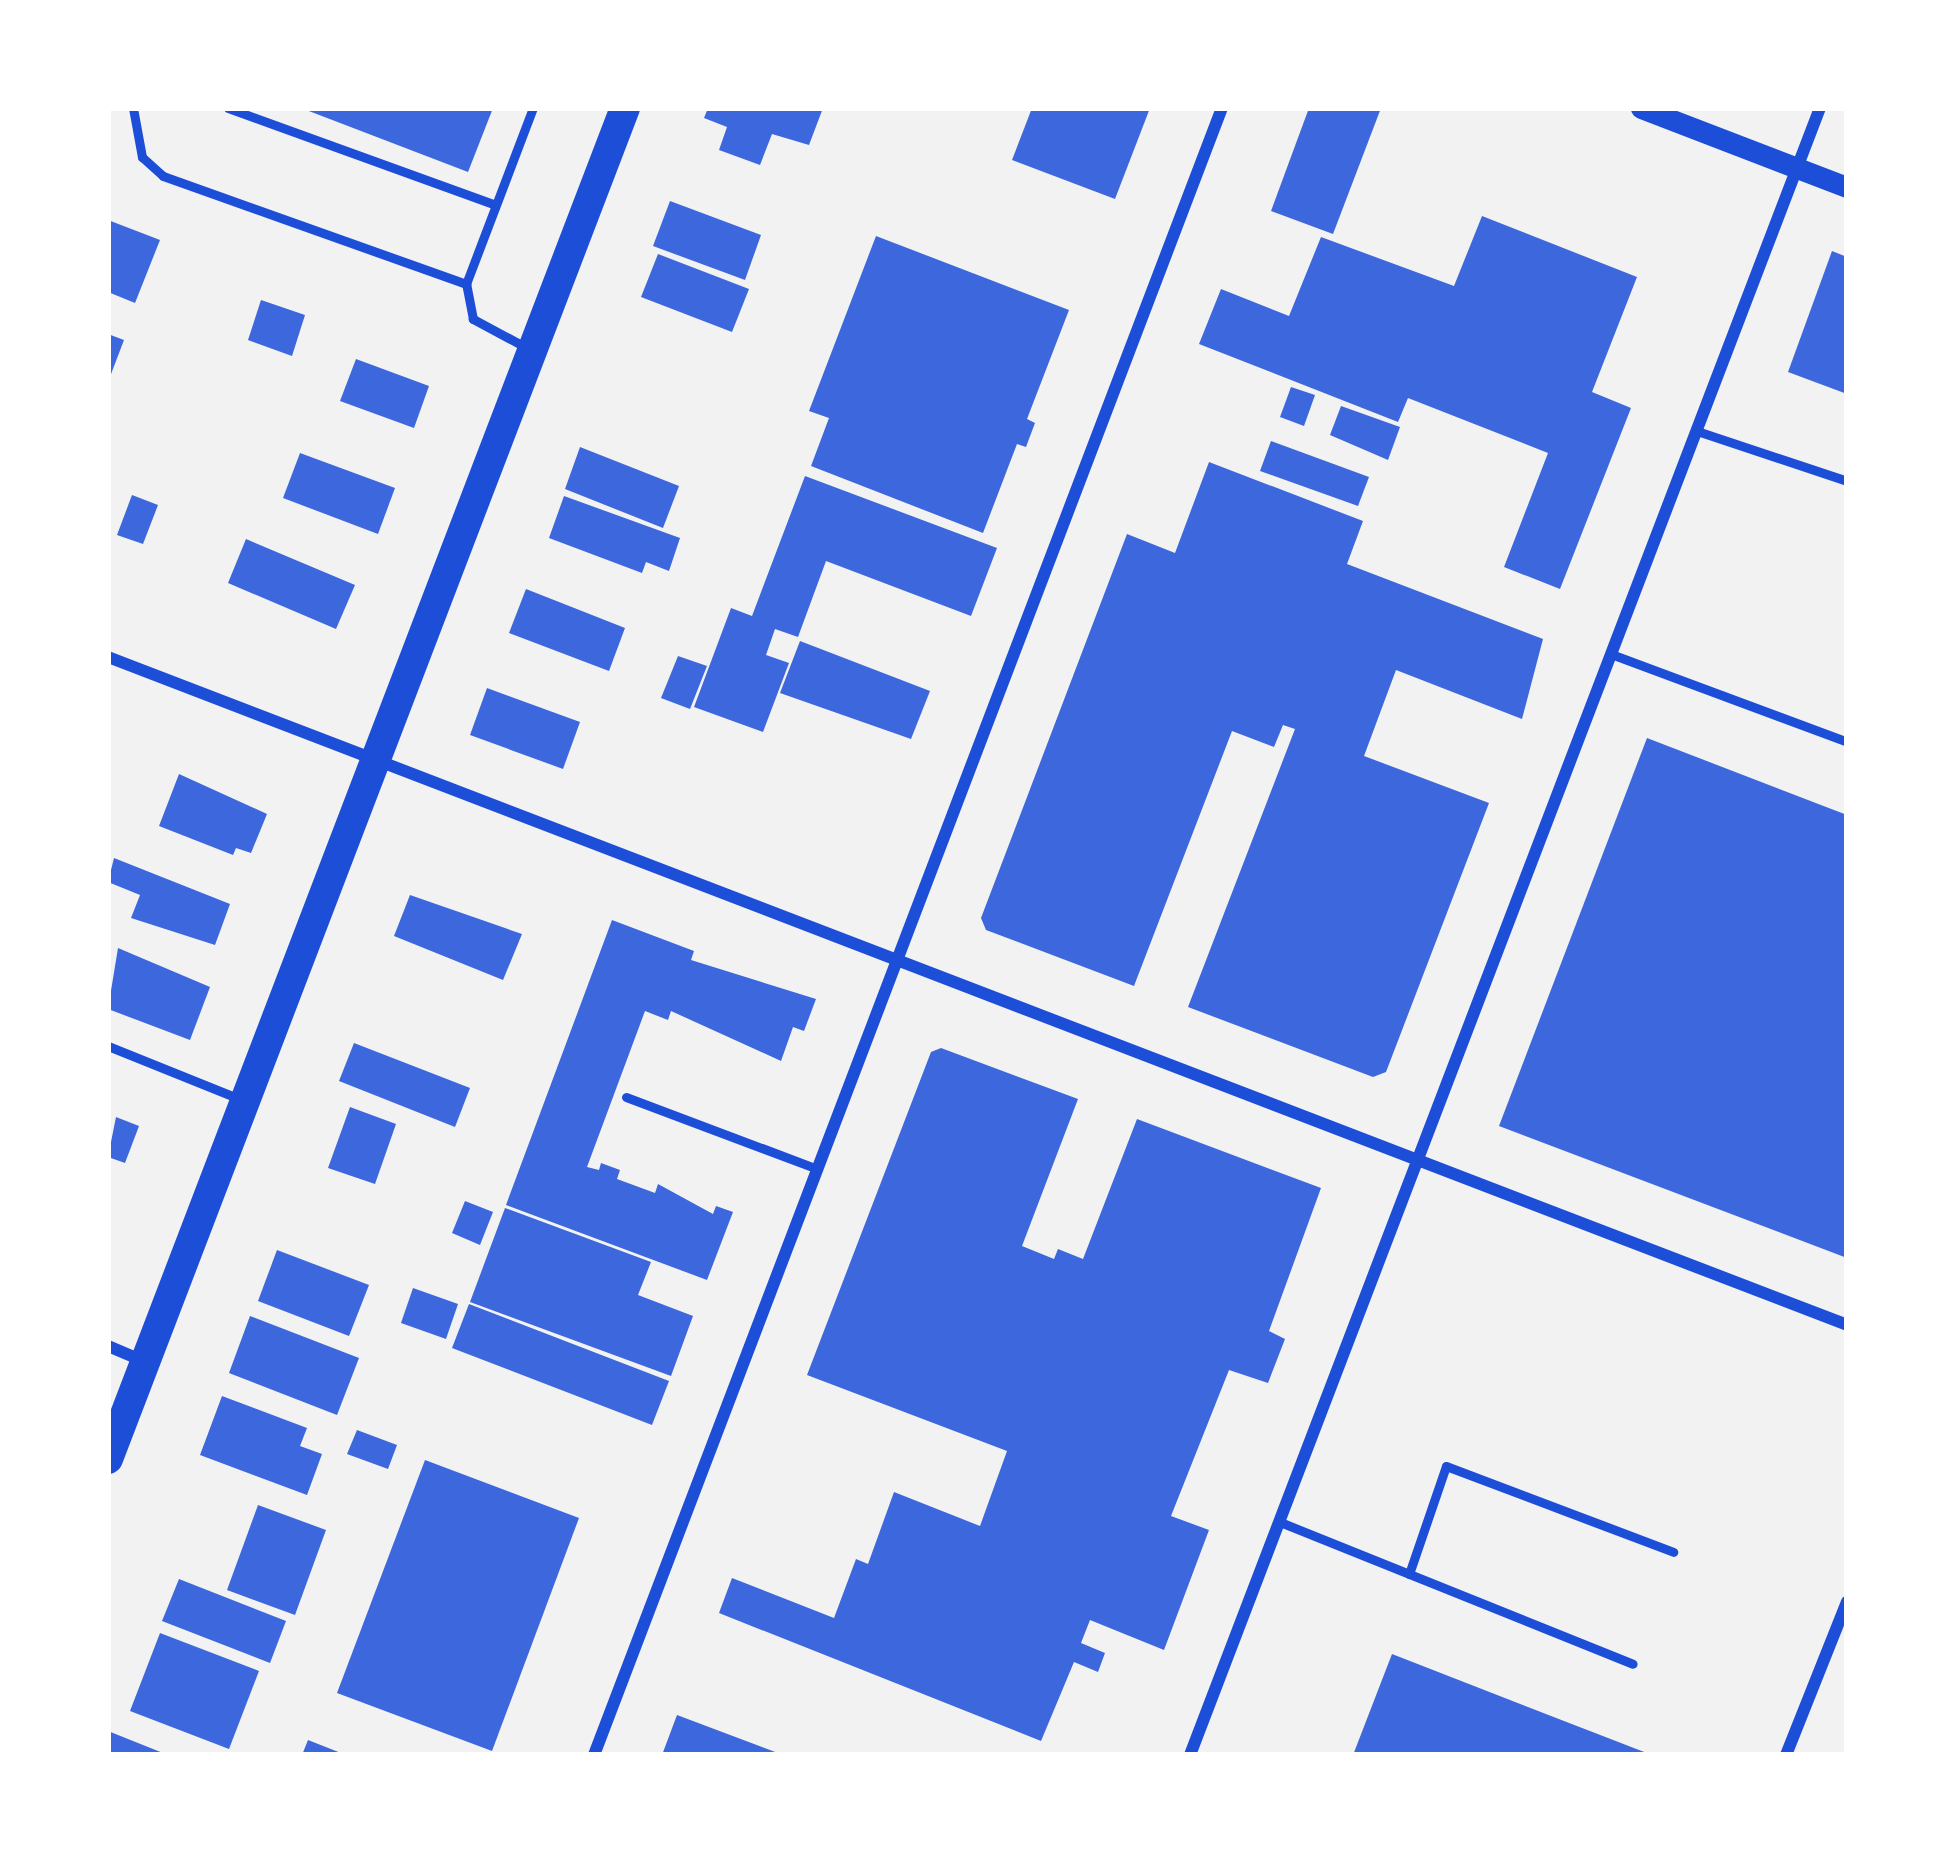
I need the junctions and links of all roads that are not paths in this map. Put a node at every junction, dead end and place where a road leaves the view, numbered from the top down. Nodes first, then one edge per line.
1 (133, 108) edge
2 (228, 108) edge
3 (532, 108) edge
4 (625, 108) edge
5 (1222, 108) edge
6 (1641, 108) edge
7 (1820, 108) edge
8 (1798, 168) junction
9 (1847, 187) edge
10 (494, 204) junction
11 (466, 284) junction
12 (532, 351) junction
13 (1696, 430) junction
14 (1847, 482) edge
15 (1610, 654) junction
16 (108, 657) edge
17 (1847, 742) edge
18 (377, 760) junction
19 (898, 960) junction
20 (108, 1046) edge
21 (626, 1096) dead end
22 (246, 1101) junction
23 (1416, 1159) junction
24 (818, 1169) junction
25 (1847, 1325) edge
26 (108, 1346) edge
27 (146, 1361) junction
28 (108, 1459) edge
29 (1280, 1522) junction
30 (1673, 1552) dead end
31 (1409, 1574) junction
32 (1847, 1602) edge
33 (1633, 1664) dead end
34 (594, 1755) edge
35 (1190, 1755) edge
36 (1786, 1755) edge

1 - 11 lane
2 - 10 lane
3 - 10 lane
4 - 12 main road
5 - 19 street
6 - 8 street
7 - 8 street
8 - 9 street
8 - 13 street
10 - 11 lane
11 - 12 lane
12 - 18 main road
13 - 14 lane
13 - 15 street
15 - 17 lane
15 - 23 street
16 - 18 street
18 - 19 street
18 - 22 main road
19 - 23 street
19 - 24 street
20 - 22 lane
21 - 24 lane
22 - 27 main road
23 - 25 street
23 - 29 street
24 - 34 street
26 - 27 street
27 - 28 main road
29 - 31 lane
29 - 35 street
30 - 31 lane
31 - 33 lane
32 - 36 street

